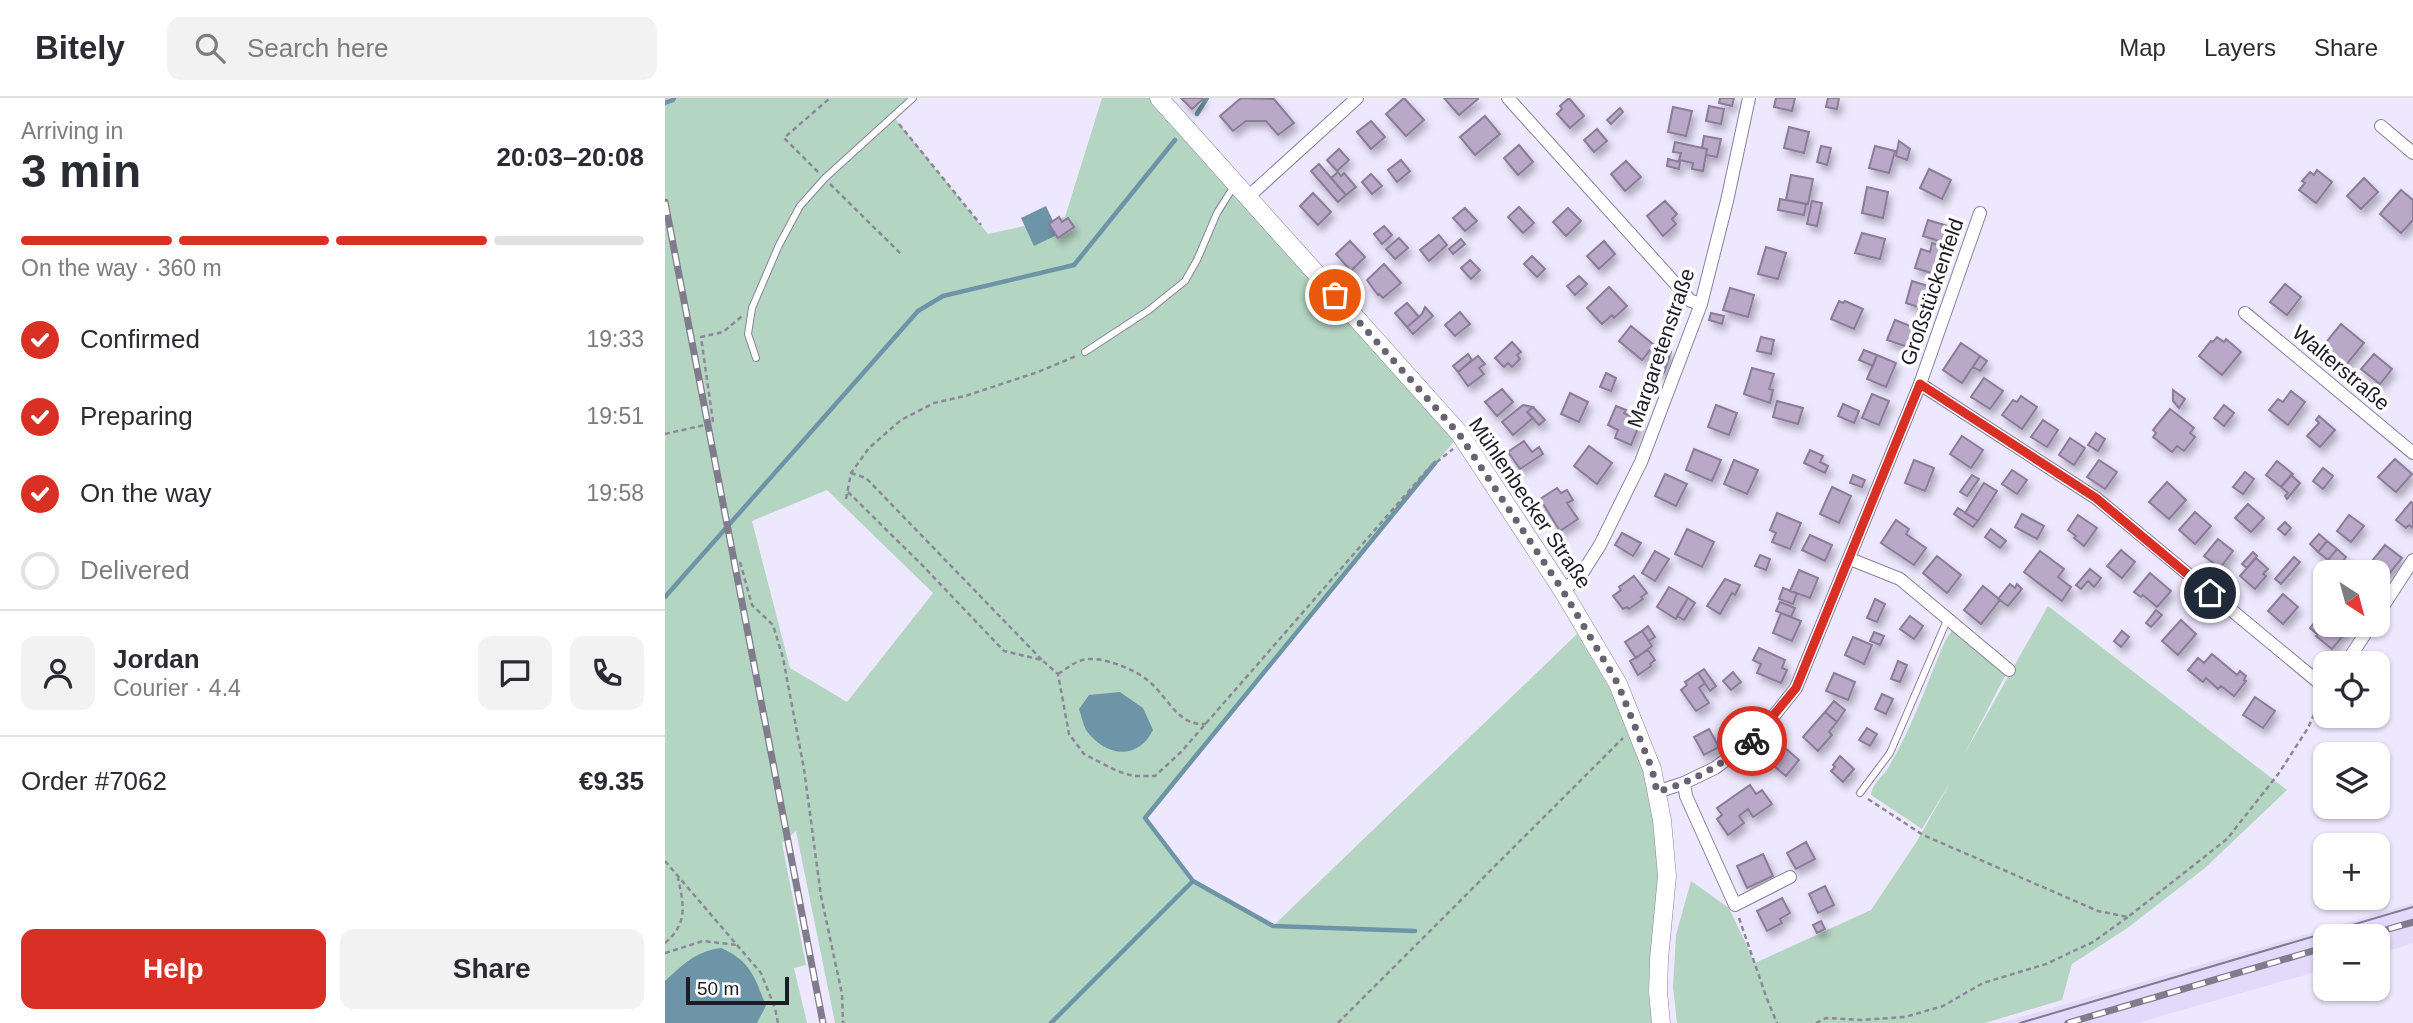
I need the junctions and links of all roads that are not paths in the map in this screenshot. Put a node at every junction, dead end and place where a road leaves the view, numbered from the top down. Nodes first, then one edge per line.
1 (913, 98) edge
2 (1159, 98) edge
3 (1357, 98) edge
4 (1508, 98) edge
5 (1749, 98) edge
6 (2381, 126) dead end
7 (2413, 153) edge
8 (1242, 190) junction
9 (1980, 213) dead end
10 (1701, 304) junction
11 (2245, 313) dead end
12 (1085, 352) road end
13 (756, 358) dead end
14 (1920, 384) junction
15 (2413, 453) edge
16 (1850, 559) junction
17 (2413, 560) edge
18 (1563, 591) junction
19 (2391, 594) edge
20 (1948, 617) junction
21 (2009, 670) dead end
22 (2313, 678) edge
23 (1684, 783) junction
24 (1657, 792) junction
25 (1860, 793) road end
26 (1790, 877) dead end
27 (1661, 1023) edge

1 - 13 lane
2 - 8 main road, Mühlenbecker Straße
3 - 8 street
4 - 10 street
5 - 10 street, Margaretenstraße
6 - 7 street
8 - 12 lane
8 - 18 main road, Mühlenbecker Straße
9 - 14 street, Großstückenfeld
10 - 18 street, Margaretenstraße
11 - 15 street, Walterstraße
14 - 16 street, Großstückenfeld
14 - 22 street, Großstückenfeld
16 - 20 street
16 - 23 street, Großstückenfeld
17 - 19 street
18 - 24 main road, Mühlenbecker Straße
20 - 21 street
20 - 25 lane
23 - 24 street, Großstückenfeld
23 - 26 street
24 - 27 main road, Mühlenbecker Straße

